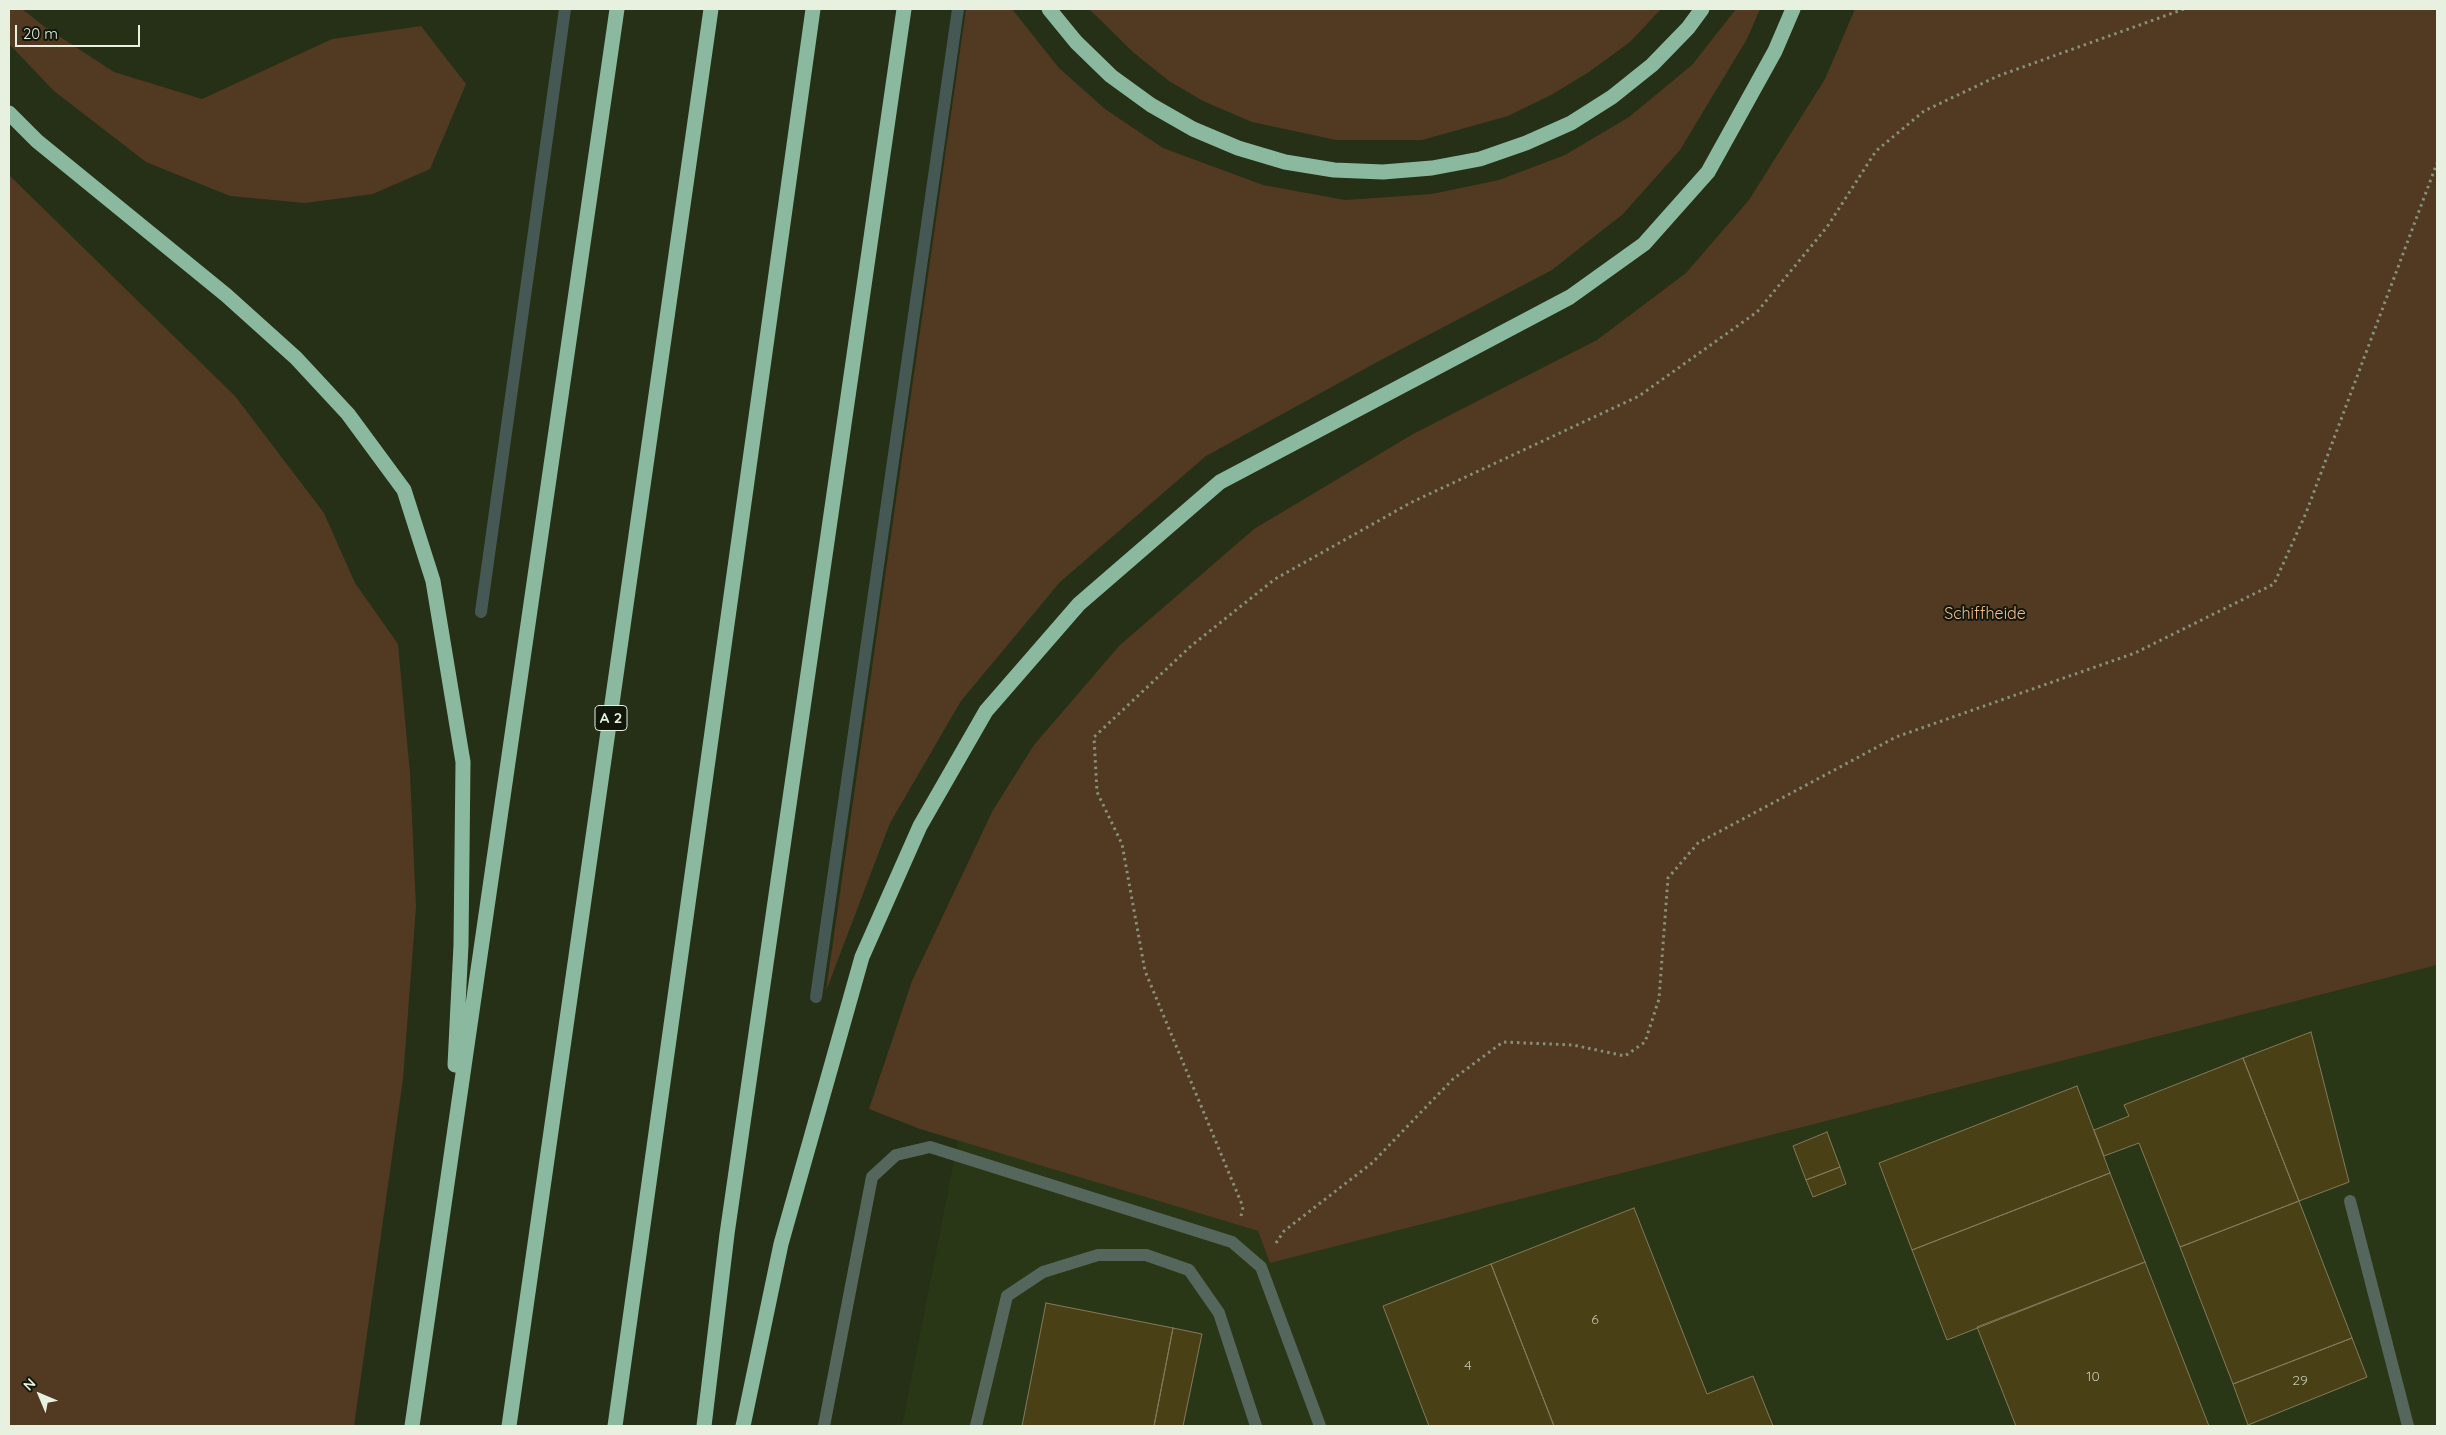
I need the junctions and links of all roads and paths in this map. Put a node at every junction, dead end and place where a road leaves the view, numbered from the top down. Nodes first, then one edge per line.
1 (617, 9) edge
2 (711, 9) edge
3 (813, 9) edge
4 (904, 9) edge
5 (1048, 9) edge
6 (1702, 9) edge
7 (1793, 9) edge
8 (2184, 9) edge
9 (9, 113) edge
10 (2437, 163) edge
11 (451, 1148) junction
12 (2350, 1201) dead end
13 (1232, 1242) junction
14 (1260, 1267) junction
15 (412, 1426) edge
16 (509, 1426) edge
17 (616, 1426) edge
18 (704, 1426) edge
19 (743, 1426) edge
20 (824, 1426) edge
21 (976, 1426) edge
22 (1256, 1426) edge
23 (1320, 1426) edge
24 (2408, 1426) edge

1 - 11 highway
2 - 16 highway, A 2
3 - 17 highway
4 - 18 highway
5 - 6 highway
7 - 19 highway
8 - 13 path
9 - 11 highway
10 - 14 path
11 - 15 highway
12 - 24 lane
13 - 14 lane
13 - 20 lane
14 - 23 lane
21 - 22 lane

